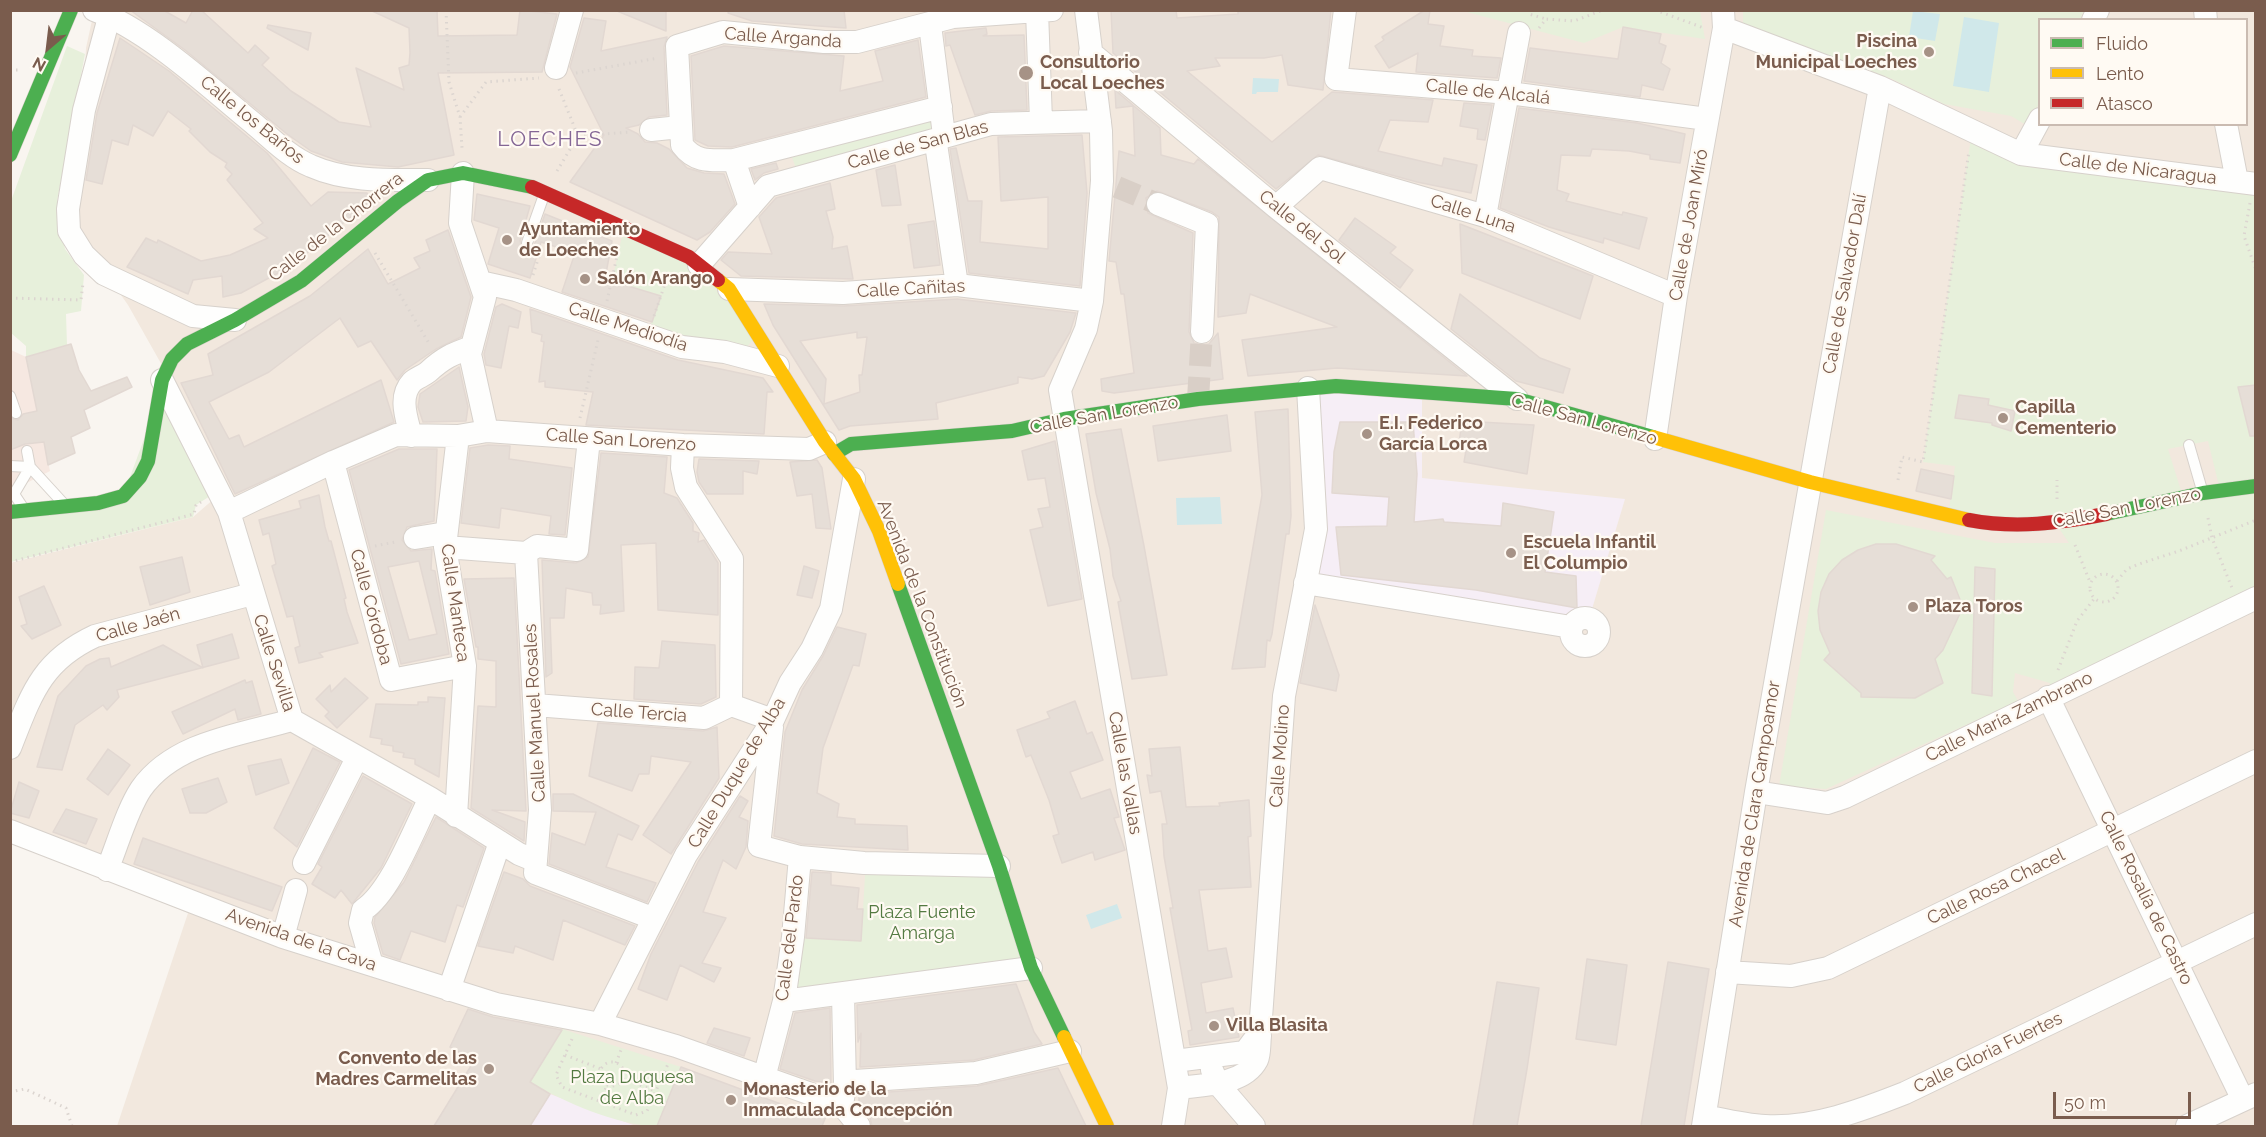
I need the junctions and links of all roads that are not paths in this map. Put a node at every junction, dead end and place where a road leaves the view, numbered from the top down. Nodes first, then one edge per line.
1 (71, 10) edge
2 (572, 10) edge
3 (1052, 10) edge
4 (1082, 10) edge
5 (1345, 10) edge
6 (1037, 11) edge
7 (1086, 11) edge
8 (105, 12) edge
9 (952, 14) edge
10 (1723, 19) edge
11 (930, 25) junction
12 (1528, 31) road end
13 (1090, 52) junction
14 (558, 76) road end
15 (1880, 87) junction
16 (1509, 93) junction
17 (941, 107) junction
18 (1707, 120) junction
19 (1041, 121) junction
20 (1100, 121) junction
21 (2038, 123) edge
22 (2227, 126) edge
23 (680, 128) junction
24 (651, 130) road end
25 (944, 135) junction
26 (788, 146) junction
27 (2021, 154) junction
28 (10, 155) edge
29 (734, 160) junction
30 (464, 173) junction
31 (799, 177) junction
32 (428, 180) junction
33 (2248, 187) edge
34 (546, 191) junction
35 (1158, 204) tunnel mouth
36 (750, 207) junction
37 (1276, 207) junction
38 (1485, 216) junction
39 (527, 243) dead end
40 (699, 265) junction
41 (480, 282) junction
42 (957, 285) junction
43 (729, 289) junction
44 (1676, 296) junction
45 (1092, 301) junction
46 (235, 320) junction
47 (1202, 332) tunnel mouth
48 (472, 347) junction
49 (778, 366) junction
50 (162, 380) junction
51 (1308, 388) junction
52 (10, 396) edge
53 (1517, 399) junction
54 (16, 413) dead end
55 (1064, 419) junction
56 (487, 431) junction
57 (411, 436) junction
58 (458, 436) junction
59 (589, 439) junction
60 (1655, 439) junction
61 (684, 444) junction
62 (2188, 445) dead end
63 (830, 448) junction
64 (27, 451) dead end
65 (333, 462) junction
66 (10, 466) edge
67 (30, 467) junction
68 (854, 479) junction
69 (1810, 482) junction
70 (2256, 486) edge
71 (2203, 493) junction
72 (64, 506) junction
73 (15, 509) edge
74 (229, 512) junction
75 (415, 538) dead end
76 (446, 540) junction
77 (526, 553) junction
78 (1305, 583) junction
79 (252, 594) junction
80 (2256, 598) edge
81 (1571, 627) dead end
82 (465, 666) junction
83 (2048, 697) junction
84 (535, 705) junction
85 (731, 705) junction
86 (292, 720) junction
87 (773, 720) junction
88 (10, 748) edge
89 (357, 758) junction
90 (2256, 761) edge
91 (1756, 792) junction
92 (430, 798) junction
93 (456, 816) junction
94 (2113, 830) junction
95 (10, 831) edge
96 (500, 842) junction
97 (800, 857) junction
98 (304, 863) dead end
99 (999, 866) junction
100 (535, 867) junction
101 (107, 870) junction
102 (296, 890) dead end
103 (652, 918) junction
104 (2256, 924) edge
105 (284, 937) junction
106 (2177, 962) junction
107 (372, 965) junction
108 (1031, 968) junction
109 (1727, 972) junction
110 (449, 990) junction
111 (843, 994) junction
112 (784, 1001) junction
113 (590, 1022) junction
114 (1260, 1032) junction
115 (1071, 1051) junction
116 (1207, 1058) junction
117 (1175, 1061) junction
118 (764, 1078) junction
119 (1218, 1084) junction
120 (1179, 1088) junction
121 (843, 1096) junction
122 (2249, 1097) edge
123 (1704, 1121) edge
124 (859, 1126) edge
125 (1107, 1126) edge
126 (1173, 1126) edge
127 (1254, 1126) edge
128 (2187, 1126) edge

1 - 28 street
2 - 14 street
3 - 6 street, Calle Arganda
4 - 7 street
5 - 16 street, Calle de Alcalá
6 - 9 street, Calle Arganda
6 - 19 street
7 - 13 street, Calle las Vallas
8 - 32 street, Calle los Baños
8 - 46 street
9 - 11 street, Calle Arganda
10 - 15 street, Calle de Nicaragua
10 - 18 street, Calle de Joan Miró
11 - 17 street
11 - 23 street, Calle Arganda
12 - 16 street
13 - 20 street, Calle las Vallas
13 - 37 street, Calle del Sol
15 - 27 street, Calle de Nicaragua
15 - 69 street, Calle de Salvador Dalí
16 - 18 street, Calle de Alcalá
16 - 38 street
17 - 25 street
17 - 26 street, Calle de San Blas
18 - 44 street, Calle de Joan Miró
19 - 20 street, Calle de San Blas
19 - 25 street, Calle de San Blas
20 - 45 street, Calle las Vallas
21 - 27 street
22 - 33 street
23 - 24 street
23 - 29 street, Calle de San Blas
25 - 31 street, Calle de San Blas
25 - 42 street
26 - 29 street, Calle de San Blas
26 - 31 street
27 - 33 street, Calle de Nicaragua
29 - 36 street
30 - 32 street, Calle de la Chorrera
30 - 34 street, Avenida de la Constitución
30 - 41 street
31 - 36 street, Calle de San Blas
32 - 46 street, Calle de la Chorrera
34 - 39 lane
34 - 40 street, Avenida de la Constitución
35 - 47 street
36 - 40 street, Calle de San Blas
37 - 38 street, Calle Luna
37 - 53 street, Calle del Sol
38 - 44 street, Calle Luna
40 - 43 street, Avenida de la Constitución
41 - 48 street
41 - 49 street, Calle Mediodía
42 - 43 street, Calle Cañitas
42 - 45 street, Calle Cañitas
43 - 49 street, Avenida de la Constitución
44 - 60 street, Calle de Joan Miró
45 - 55 street, Calle las Vallas
46 - 50 street, Calle de la Chorrera
48 - 56 street
48 - 57 street
49 - 63 street, Avenida de la Constitución
50 - 72 street, Calle de la Chorrera
50 - 74 street, Calle Sevilla
51 - 53 street, Calle San Lorenzo
51 - 55 street, Calle San Lorenzo
51 - 78 street, Calle Molino
52 - 54 lane
53 - 60 street, Calle San Lorenzo
55 - 63 street, Calle San Lorenzo
55 - 117 street, Calle las Vallas
56 - 58 street
56 - 59 street, Calle San Lorenzo
57 - 58 street
57 - 65 street
58 - 76 street, Calle Manteca
59 - 61 street, Calle San Lorenzo
59 - 77 street
60 - 69 street, Calle San Lorenzo
61 - 63 street, Calle San Lorenzo
61 - 85 street
62 - 71 lane
63 - 68 street, Avenida de la Constitución
64 - 67 lane
65 - 74 street
65 - 82 street, Calle Córdoba
66 - 67 lane
67 - 72 lane
67 - 73 lane
68 - 87 street, Calle Duque de Alba
68 - 99 street, Avenida de la Constitución
69 - 71 street, Calle San Lorenzo
69 - 91 street, Avenida de Clara Campoamor
70 - 71 street, Calle San Lorenzo
72 - 73 street, Calle de la Chorrera
74 - 79 street, Calle Sevilla
75 - 76 street
76 - 77 street
76 - 82 street, Calle Manteca
77 - 84 street, Calle Manuel Rosales
78 - 81 street
78 - 114 street, Calle Molino
79 - 86 street, Calle Sevilla
79 - 88 street, Calle Jaén
80 - 83 street, Calle María Zambrano
82 - 93 street, Calle Manteca
83 - 91 street, Calle María Zambrano
83 - 94 street, Calle Rosalía de Castro
84 - 85 street, Calle Tercia
84 - 100 street, Calle Manuel Rosales
85 - 87 street
86 - 89 street, Calle Sevilla
86 - 101 street
87 - 97 street, Calle del Pardo
87 - 103 street, Calle Duque de Alba
89 - 92 street, Calle Sevilla
89 - 98 street
90 - 94 street, Calle Rosa Chacel
91 - 109 street, Avenida de Clara Campoamor
92 - 93 street, Calle Sevilla
92 - 107 street
93 - 96 street, Calle Sevilla
94 - 106 street, Calle Rosalía de Castro
94 - 109 street, Calle Rosa Chacel
95 - 101 street, Avenida de la Cava
96 - 100 street, Calle Sevilla
96 - 110 street
97 - 99 street
97 - 112 street, Calle del Pardo
99 - 108 street, Avenida de la Constitución
100 - 103 street, Calle Sevilla
101 - 105 street, Avenida de la Cava
102 - 105 street
103 - 113 street, Calle Duque de Alba
104 - 106 street, Calle Gloria Fuertes
105 - 107 street, Avenida de la Cava
106 - 122 street, Calle Rosalía de Castro
106 - 123 street, Calle Gloria Fuertes
107 - 110 street, Avenida de la Cava
108 - 111 street
108 - 115 street, Avenida de la Constitución
109 - 123 street, Avenida de Clara Campoamor
110 - 113 street, Avenida de la Cava
111 - 112 street
111 - 121 street
112 - 118 street, Calle del Pardo
113 - 118 street, Avenida de la Cava
114 - 116 street
114 - 119 street, Calle Molino
115 - 121 street
115 - 125 street, Avenida de la Constitución
116 - 117 street
116 - 119 street
117 - 120 street, Calle las Vallas
118 - 121 street, Avenida de la Cava
119 - 120 street
119 - 127 street
120 - 126 street, Calle las Vallas
121 - 124 street
122 - 128 street

